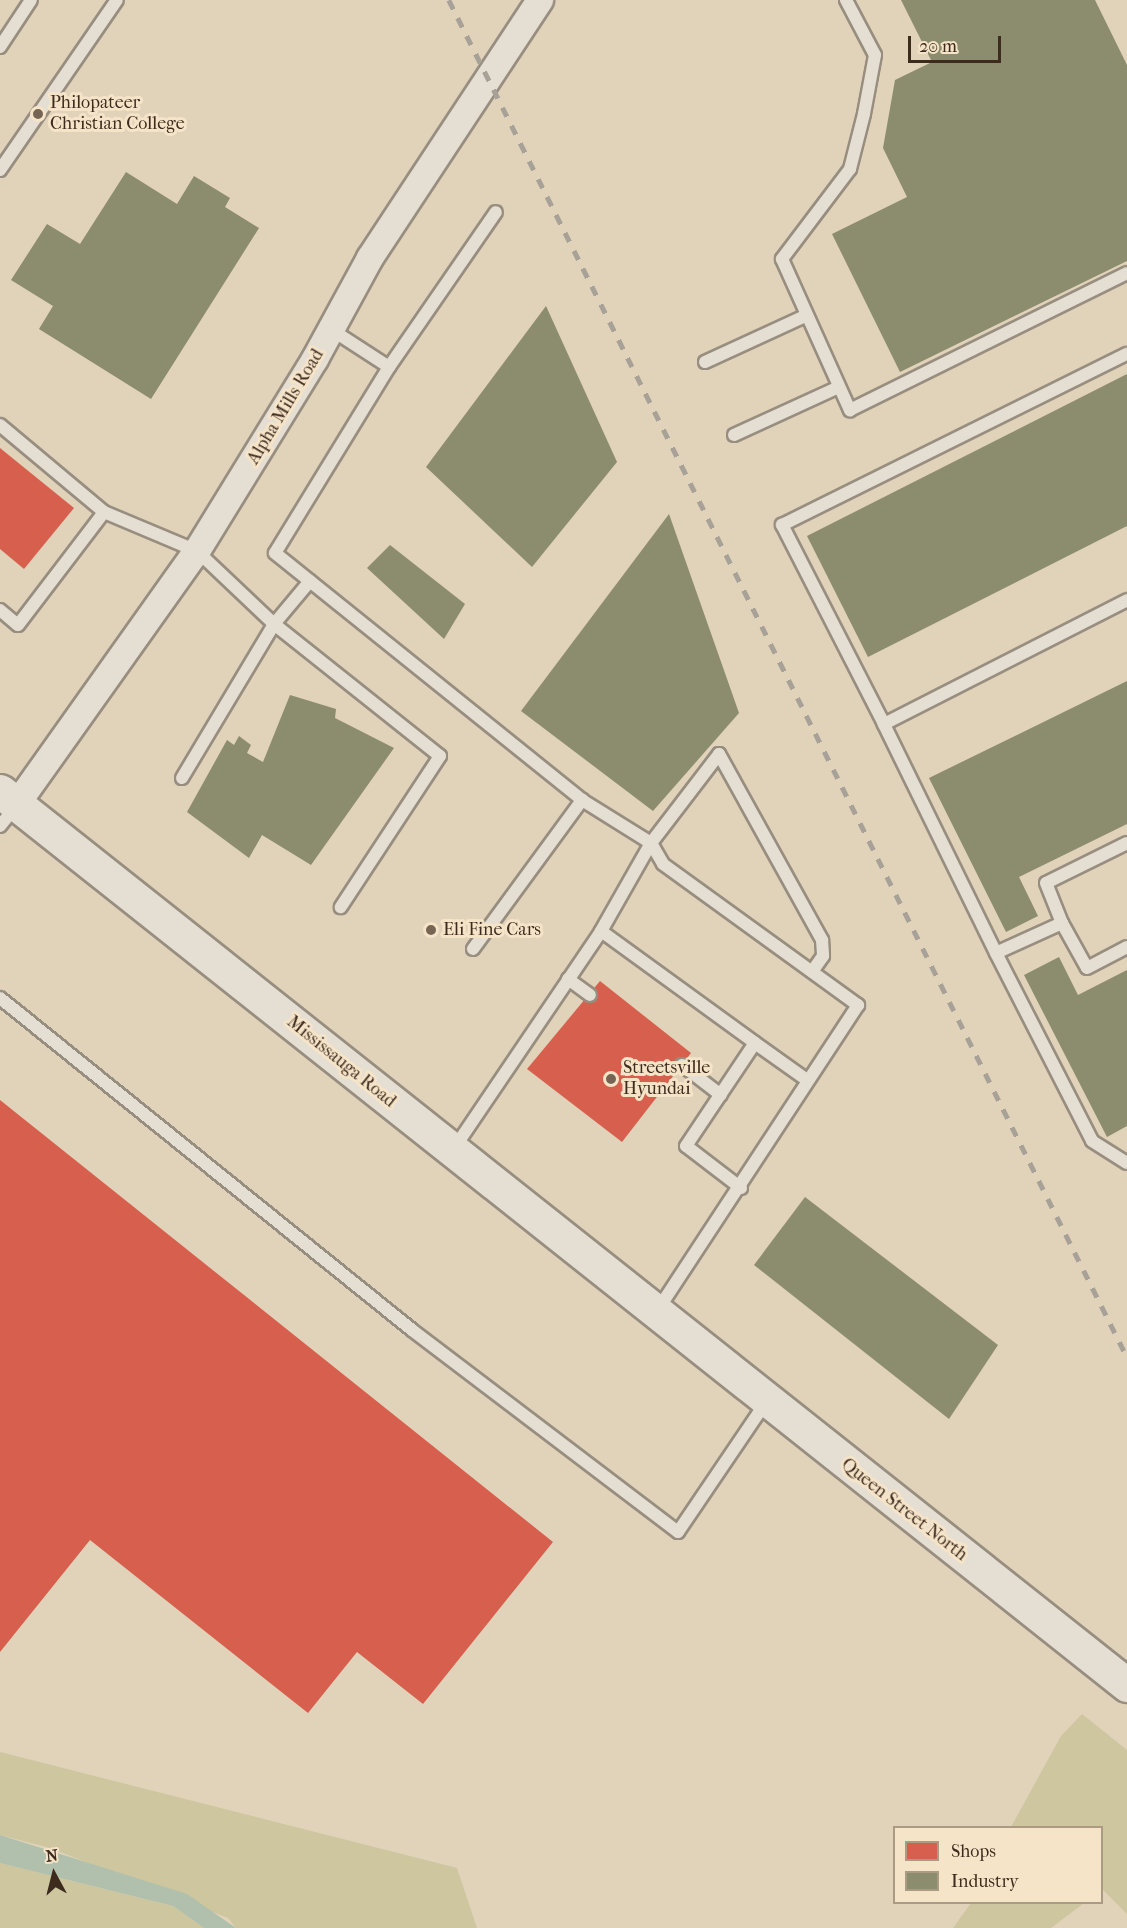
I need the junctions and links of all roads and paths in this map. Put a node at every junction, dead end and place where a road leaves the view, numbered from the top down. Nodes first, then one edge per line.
1 (31, 0) edge
2 (117, 0) edge
3 (540, 0) edge
4 (846, 0) edge
5 (0, 47) edge
6 (0, 170) edge
7 (496, 212) dead end
8 (1127, 273) edge
9 (807, 315) junction
10 (332, 330) junction
11 (1127, 354) edge
12 (705, 362) dead end
13 (389, 367) junction
14 (839, 387) junction
15 (0, 425) edge
16 (734, 435) dead end
17 (104, 512) junction
18 (197, 551) junction
19 (310, 581) junction
20 (1127, 600) edge
21 (0, 610) edge
22 (274, 624) junction
23 (885, 724) junction
24 (182, 778) dead end
25 (582, 800) junction
26 (6, 807) edge
27 (651, 843) junction
28 (1127, 843) edge
29 (341, 907) dead end
30 (1062, 923) junction
31 (601, 931) junction
32 (1127, 946) edge
33 (473, 949) dead end
34 (996, 953) junction
35 (812, 972) junction
36 (568, 979) junction
37 (590, 996) dead end
38 (0, 998) edge
39 (755, 1043) junction
40 (681, 1065) dead end
41 (807, 1080) junction
42 (721, 1095) junction
43 (453, 1151) junction
44 (1127, 1163) edge
45 (741, 1188) junction
46 (655, 1313) junction
47 (683, 1334) joint
48 (766, 1402) junction
49 (1127, 1685) edge

1 - 5 lane
2 - 6 lane
3 - 10 street, Alpha Mills Road
4 - 9 lane
7 - 13 lane
8 - 14 lane
9 - 12 lane
9 - 14 lane
10 - 13 lane
10 - 18 street, Alpha Mills Road
11 - 23 lane
13 - 19 lane
14 - 16 lane
15 - 17 lane
17 - 18 lane
17 - 21 lane
18 - 22 lane
18 - 26 street, Alpha Mills Road
19 - 22 lane
19 - 25 lane
20 - 23 lane
22 - 24 lane
22 - 29 lane
23 - 34 lane
25 - 27 lane
25 - 33 lane
26 - 43 main road, Mississauga Road
27 - 31 lane
27 - 35 lane
27 - 35 lane
28 - 30 lane
30 - 32 lane
30 - 34 lane
31 - 36 lane
31 - 39 lane
34 - 44 lane
35 - 41 lane
36 - 37 lane
36 - 43 lane
38 - 48 lane
39 - 41 lane
39 - 42 lane
40 - 42 lane
41 - 45 lane
42 - 45 lane
43 - 46 main road, Mississauga Road
45 - 46 lane
46 - 47 main road, Mississauga Road
47 - 48 main road, Queen Street North
48 - 49 main road, Queen Street North

